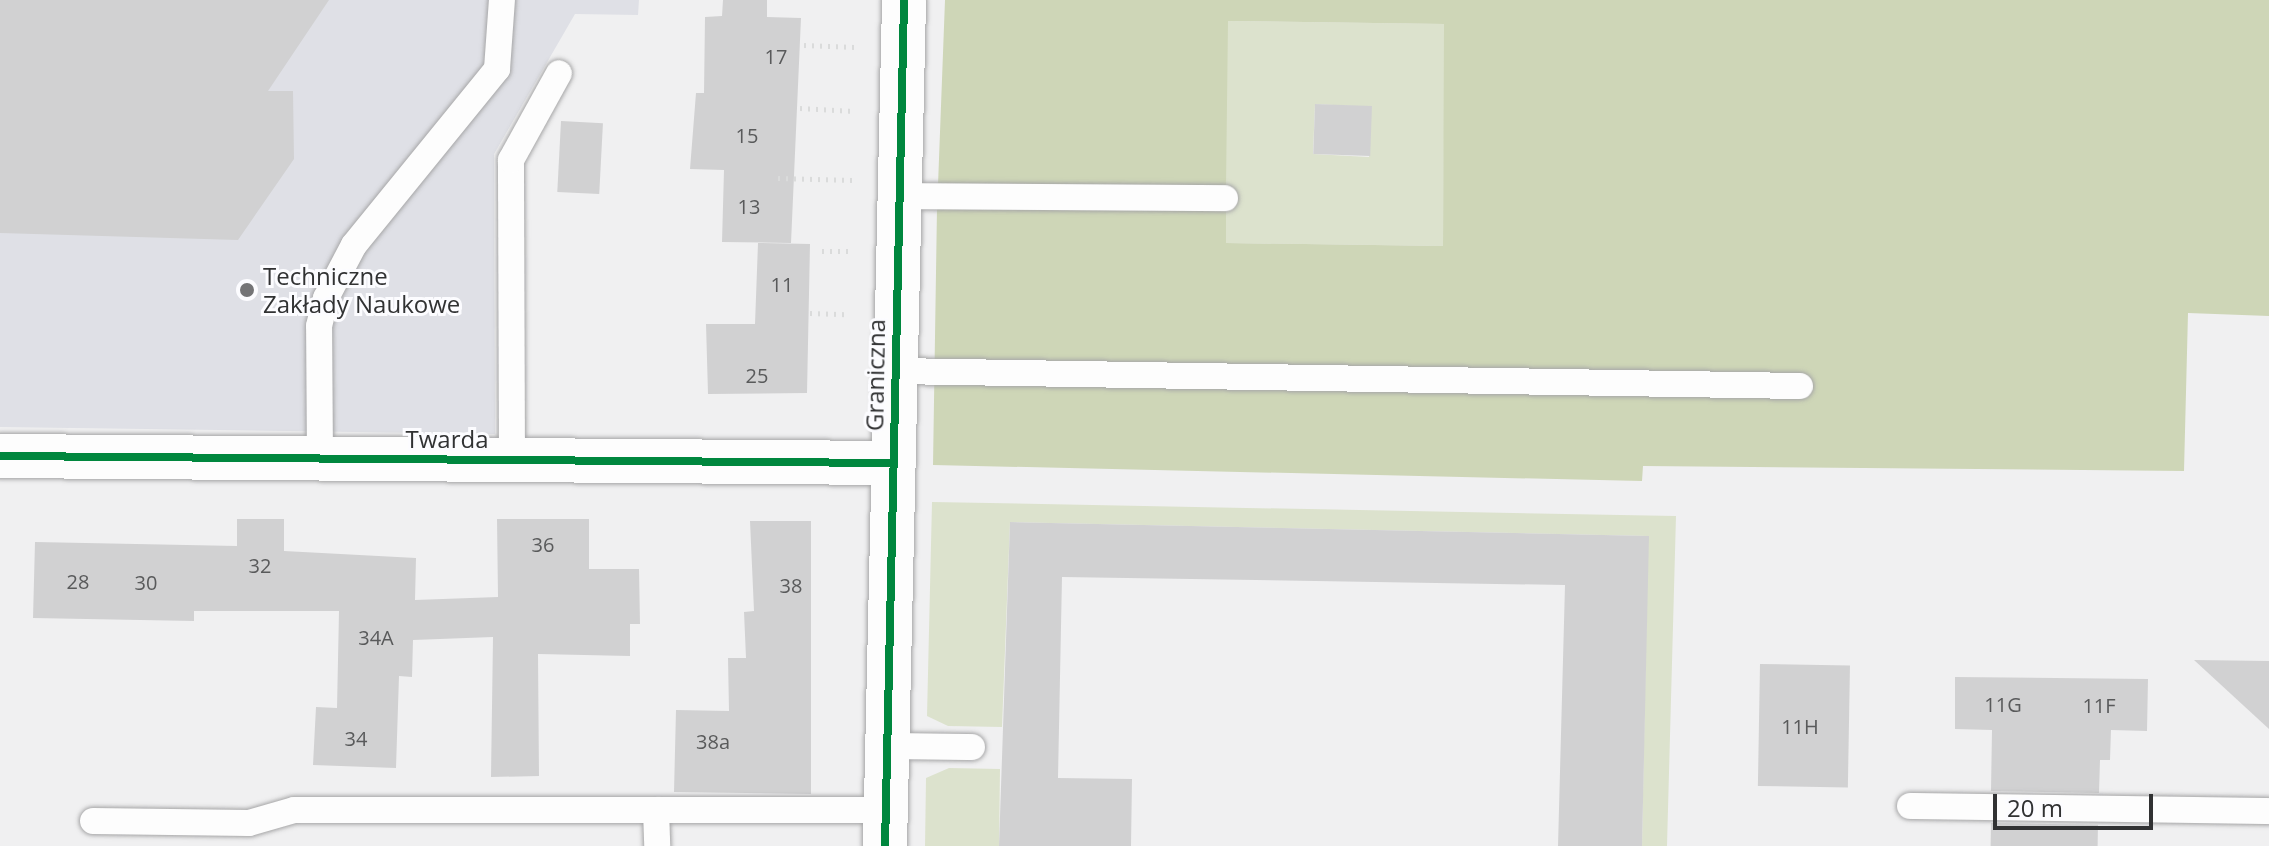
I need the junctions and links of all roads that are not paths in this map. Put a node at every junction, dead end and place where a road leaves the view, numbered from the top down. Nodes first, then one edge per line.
1 (502, 0) edge
2 (904, 0) edge
3 (559, 73) dead end
4 (883, 188) junction
5 (1225, 198) dead end
6 (895, 371) junction
7 (1800, 386) dead end
8 (0, 456) edge
9 (320, 459) junction
10 (512, 460) junction
11 (893, 463) junction
12 (887, 746) junction
13 (972, 747) dead end
14 (1910, 806) dead end
15 (656, 810) junction
16 (2269, 811) edge
17 (93, 821) dead end
18 (885, 828) edge
19 (657, 846) edge

1 - 9 lane
2 - 4 street, Graniczna
3 - 10 lane
4 - 5 lane
4 - 6 street, Graniczna
6 - 7 lane
6 - 11 street, Graniczna
8 - 9 street, Twarda
9 - 10 street, Twarda
10 - 11 street, Twarda
11 - 12 street, Graniczna
12 - 13 lane
12 - 18 street, Graniczna
14 - 16 lane
15 - 17 lane
15 - 18 lane
15 - 19 lane

